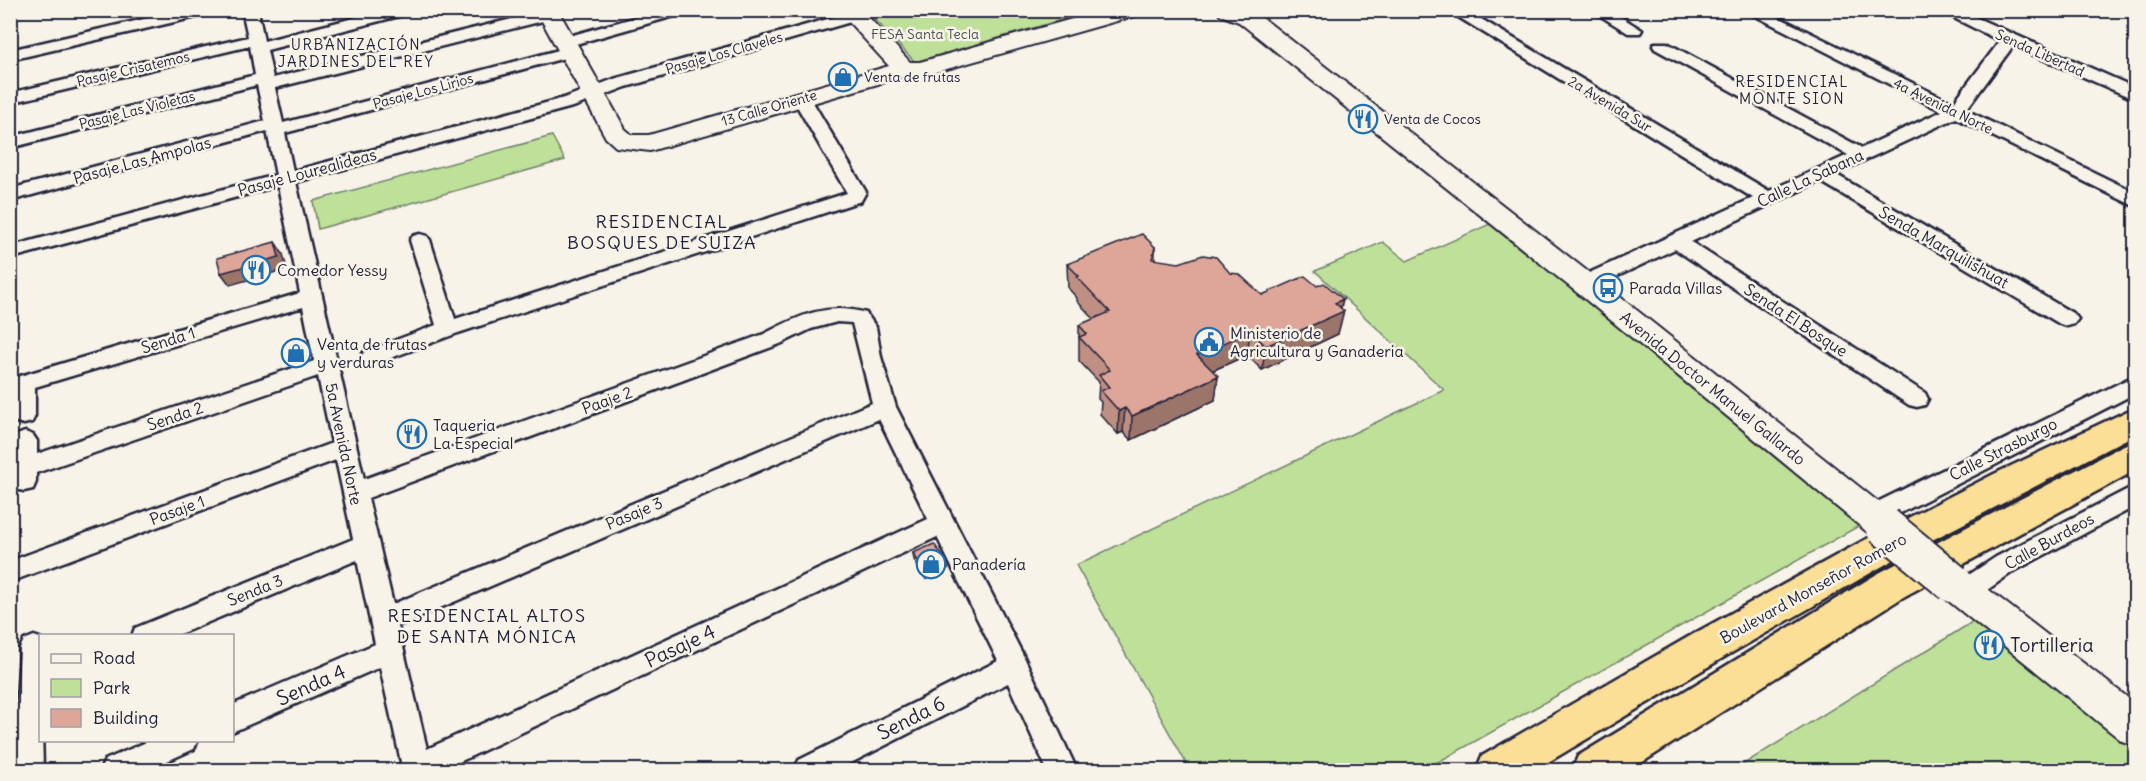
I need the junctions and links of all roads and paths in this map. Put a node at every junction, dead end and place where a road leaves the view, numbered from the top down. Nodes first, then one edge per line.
1 (205, 10) edge
2 (250, 10) edge
3 (406, 10) edge
4 (680, 10) edge
5 (1130, 10) edge
6 (1228, 10) edge
7 (1454, 10) edge
8 (1598, 10) edge
9 (1751, 10) edge
10 (1945, 10) edge
11 (548, 13) edge
12 (852, 13) edge
13 (1634, 30) dead end
14 (2010, 39) junction
15 (257, 44) junction
16 (1661, 46) dead end
17 (568, 47) junction
18 (10, 55) edge
19 (903, 69) junction
20 (265, 82) junction
21 (595, 93) junction
22 (2136, 95) edge
23 (10, 98) edge
24 (802, 99) junction
25 (1955, 112) junction
26 (275, 127) junction
27 (10, 143) edge
28 (1862, 155) junction
29 (1821, 174) junction
30 (286, 178) junction
31 (10, 195) edge
32 (1767, 198) junction
33 (2136, 201) edge
34 (420, 240) dead end
35 (1676, 241) junction
36 (19, 250) dead end
37 (1583, 284) junction
38 (312, 297) junction
39 (2067, 319) dead end
40 (450, 328) junction
41 (372, 357) dead end
42 (327, 364) junction
43 (2136, 383) edge
44 (17, 386) edge
45 (1917, 399) dead end
46 (885, 407) junction
47 (24, 416) dead end
48 (2136, 418) edge
49 (25, 441) dead end
50 (344, 448) junction
51 (2136, 454) edge
52 (354, 493) junction
53 (2136, 494) edge
54 (1878, 521) junction
55 (944, 523) junction
56 (366, 545) junction
57 (10, 572) edge
58 (1958, 587) junction
59 (383, 620) junction
60 (150, 634) edge
61 (34, 648) dead end
62 (390, 650) junction
63 (1014, 666) junction
64 (36, 680) edge
65 (234, 718) edge
66 (2136, 728) edge
67 (182, 742) edge
68 (415, 770) edge
69 (28, 771) edge
70 (115, 771) edge
71 (809, 771) edge
72 (1062, 771) edge
73 (1497, 771) edge
74 (1593, 771) edge

1 - 18 street
2 - 15 street, 5a Avenida Norte
3 - 15 street, Pasaje Crisatemos
4 - 17 street, Pasaje Los Lirios
5 - 19 street, 13 Calle Oriente
6 - 37 street, Avenida Doctor Manuel Gallardo
7 - 32 street, 2a Avenida Sur
8 - 13 street
9 - 25 street, 4a Avenida Norte
10 - 14 street, Senda Libertad
11 - 17 street
11 - 20 street, Pasaje Las Violetas
12 - 19 street
12 - 21 street, Pasaje Los Claveles
14 - 22 street, Senda Libertad
14 - 25 street, Calle La Sabana
15 - 20 street, 5a Avenida Norte
15 - 23 street, Pasaje Crisatemos
16 - 28 street
17 - 21 street
17 - 26 street, Pasaje Los Lirios
19 - 24 street, 13 Calle Oriente
20 - 26 street, 5a Avenida Norte
20 - 27 street, Pasaje Las Violetas
21 - 24 street, 13 Calle Oriente
21 - 30 street, Pasaje Lourealideas
24 - 40 street
25 - 28 street, Calle La Sabana
25 - 33 street, 4a Avenida Norte
26 - 30 street, 5a Avenida Norte
26 - 31 street, Pasaje Las Ampolas
28 - 29 street, Calle La Sabana
29 - 32 street, Calle La Sabana
29 - 39 street, Senda Marquilishuat
30 - 36 street, Pasaje Lourealideas
30 - 38 street, 5a Avenida Norte
32 - 35 street, Calle La Sabana
34 - 40 street
35 - 37 street, Calle La Sabana
35 - 45 street, Senda El Bosque
37 - 54 street, Avenida Doctor Manuel Gallardo
38 - 42 street, 5a Avenida Norte
38 - 44 street, Senda 1
40 - 41 street
42 - 49 street, Senda 2
42 - 50 street, 5a Avenida Norte
43 - 54 street, Calle Strasburgo
44 - 47 street, Senda 1
46 - 52 street, Paaje 2
46 - 55 street
46 - 59 street, Pasaje 3
48 - 73 highway, Boulevard Monseñor Romero
50 - 52 street, 5a Avenida Norte
50 - 57 street, Pasaje 1
51 - 74 highway
52 - 56 street, 5a Avenida Norte
53 - 58 street, Calle Burdeos
54 - 58 street, Avenida Doctor Manuel Gallardo, bridge
55 - 63 street
55 - 68 street, Pasaje 4
56 - 59 street, 5a Avenida Norte
56 - 60 street, Senda 3
58 - 66 street, Avenida Doctor Manuel Gallardo
59 - 62 street, 5a Avenida Norte
61 - 64 street
62 - 65 street, Senda 4
62 - 68 street, 5a Avenida Norte
63 - 71 street, Senda 6
63 - 72 street
64 - 69 street
67 - 70 street

